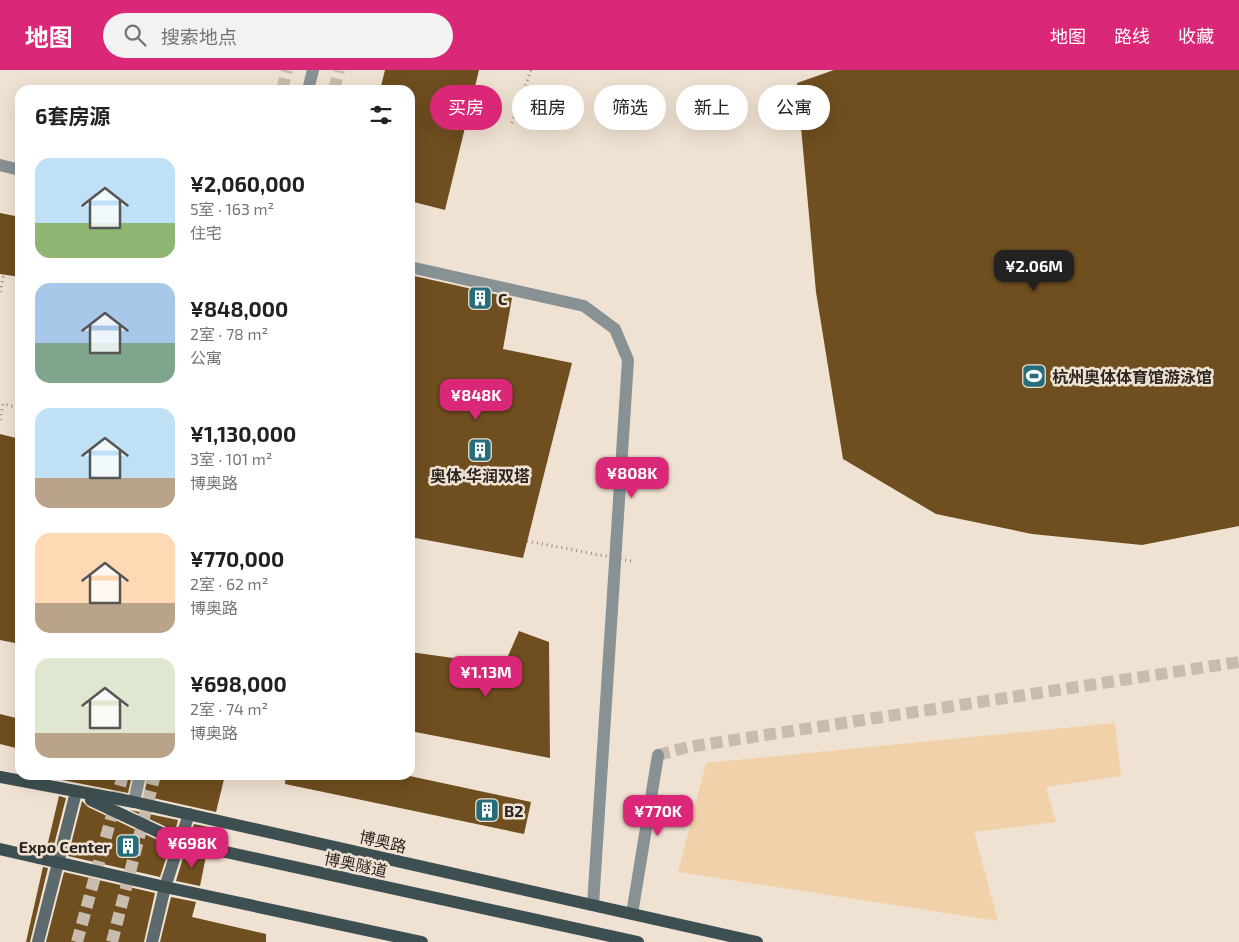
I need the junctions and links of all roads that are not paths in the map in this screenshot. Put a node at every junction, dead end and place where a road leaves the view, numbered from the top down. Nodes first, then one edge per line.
1 (313, 70) edge
2 (309, 85) edge
3 (0, 165) edge
4 (15, 169) edge
5 (415, 268) edge
6 (658, 755) dead end
7 (0, 777) edge
8 (15, 780) edge
9 (15, 780) edge
10 (139, 780) edge
11 (76, 792) junction
12 (134, 802) junction
13 (189, 814) junction
14 (180, 842) junction
15 (0, 848) edge
16 (58, 862) junction
17 (165, 887) junction
18 (593, 905) junction
19 (632, 914) junction
20 (38, 942) edge
21 (152, 942) edge
22 (422, 942) edge
23 (638, 942) edge
24 (758, 942) edge

1 - 2 street
3 - 4 street
5 - 18 street
6 - 19 street
7 - 9 main road, 博奥路
8 - 11 main road, 博奥路
10 - 12 street
11 - 12 main road, 博奥路
11 - 14 main road, 博奥隧道
11 - 16 main road
12 - 13 main road, 博奥路
13 - 14 main road
13 - 18 main road, 博奥路
14 - 17 main road
14 - 23 main road, 博奥隧道
15 - 16 main road
16 - 17 main road
16 - 20 main road
17 - 21 main road
17 - 22 main road
18 - 19 main road, 博奥路
19 - 24 main road, 博奥路

